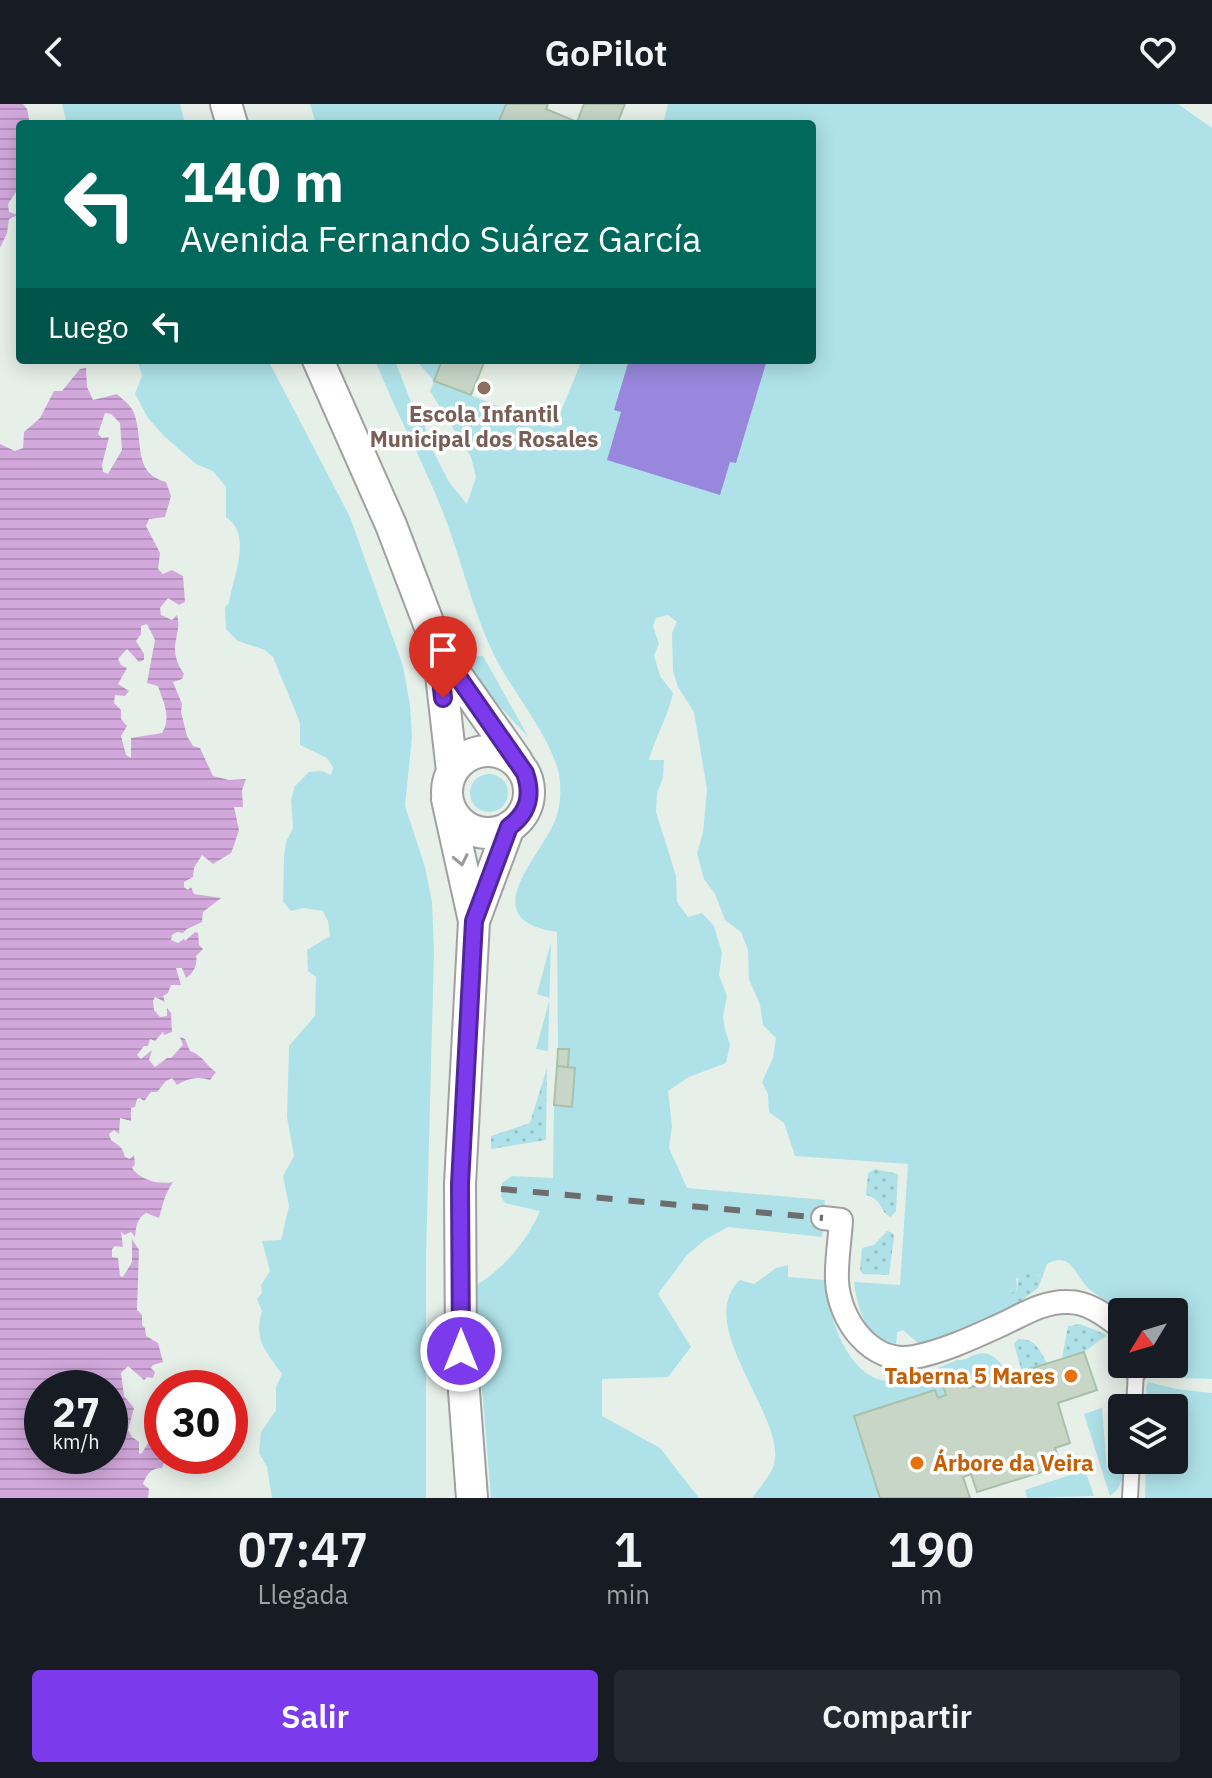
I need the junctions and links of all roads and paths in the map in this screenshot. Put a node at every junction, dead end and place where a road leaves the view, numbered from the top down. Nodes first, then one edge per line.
1 (320, 364) edge
2 (438, 648) junction
3 (518, 763) junction
4 (450, 785) junction
5 (509, 827) junction
6 (474, 921) junction
7 (823, 1218) dead end
8 (1108, 1319) edge
9 (1131, 1474) edge
10 (472, 1498) edge
11 (1130, 1498) edge

1 - 2 street
2 - 3 street
2 - 4 street
3 - 4 street
3 - 5 street
4 - 5 street
4 -> 6 street
5 - 6 street
6 - 10 street
7 - 8 street
9 - 11 lane

